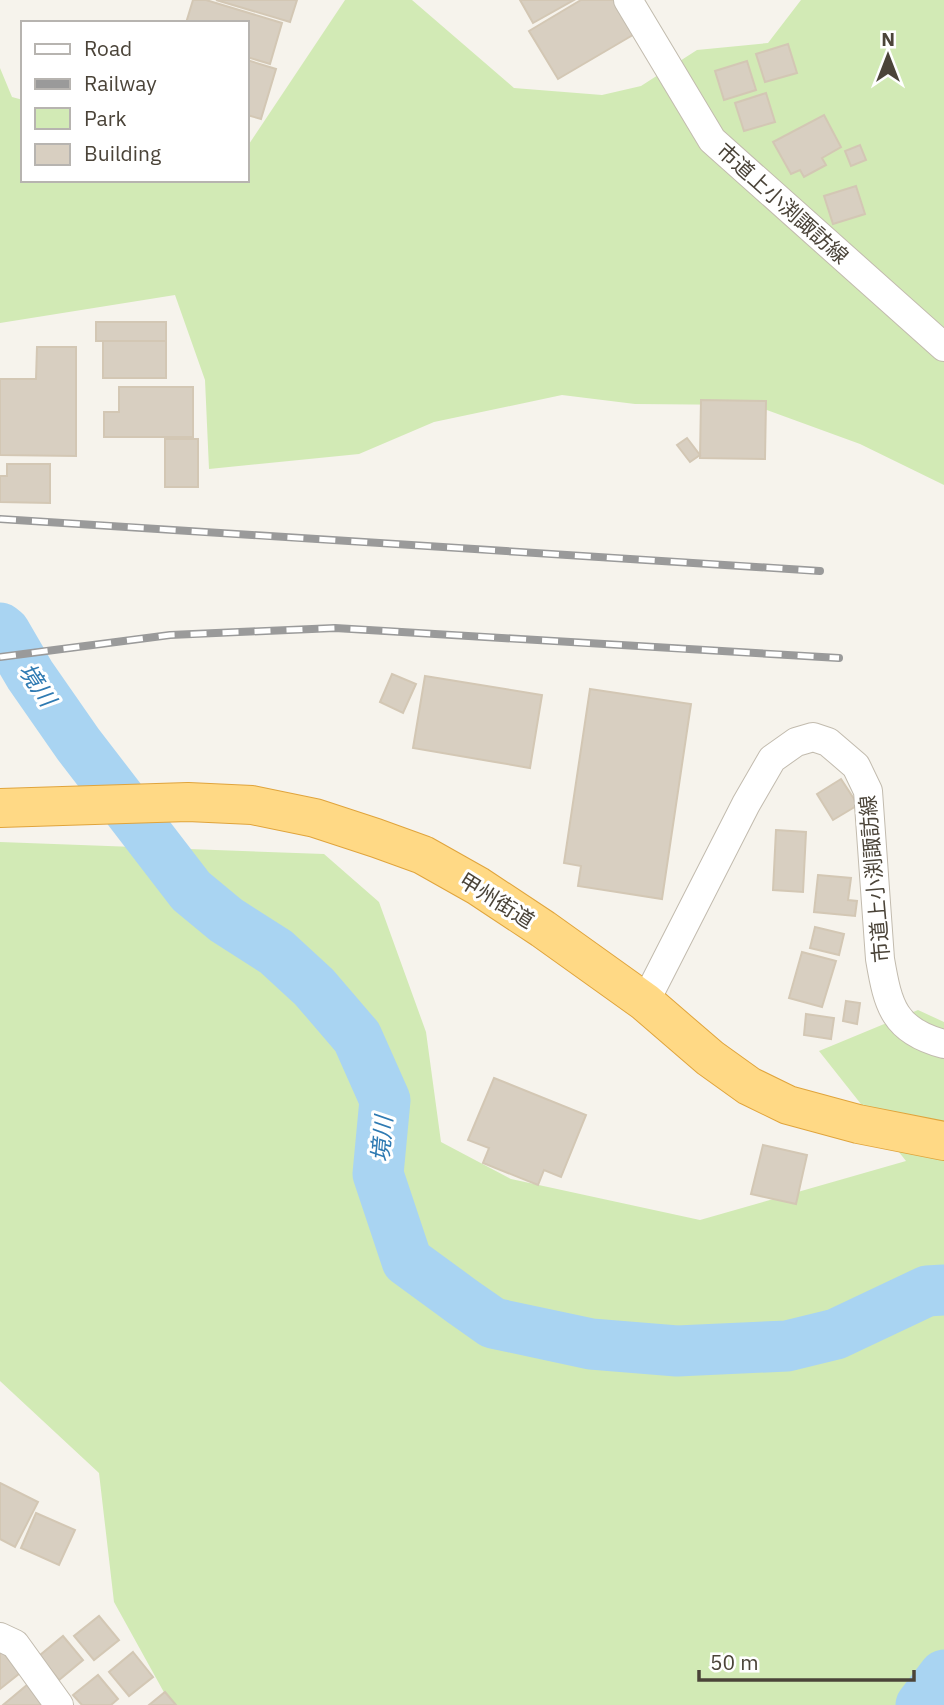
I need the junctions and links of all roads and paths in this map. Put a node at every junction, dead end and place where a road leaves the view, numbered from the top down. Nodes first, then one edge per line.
1 (628, 0) edge
2 (944, 347) edge
3 (0, 808) edge
4 (645, 1002) junction
5 (944, 1044) edge
6 (944, 1141) edge
7 (0, 1637) edge
8 (60, 1705) edge

1 - 2 street, 市道上小渕諏訪線
3 - 4 highway, 甲州街道
4 - 5 street, 市道上小渕諏訪線
4 - 6 highway, 甲州街道
7 - 8 street

